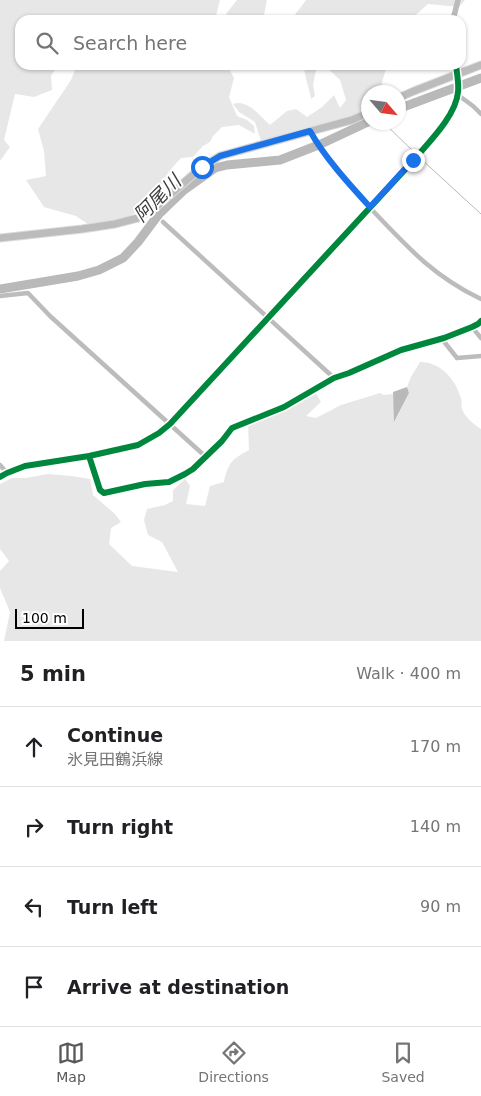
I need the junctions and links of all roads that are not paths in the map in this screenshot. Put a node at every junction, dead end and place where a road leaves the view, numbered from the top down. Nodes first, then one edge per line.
1 (458, 0) edge
2 (454, 15) edge
3 (481, 65) edge
4 (456, 70) edge
5 (457, 77) junction
6 (458, 92) junction
7 (406, 94) edge
8 (481, 114) edge
9 (361, 116) edge
10 (312, 135) junction
11 (370, 207) junction
12 (163, 222) dead end
13 (0, 238) edge
14 (0, 296) edge
15 (481, 299) edge
16 (268, 317) junction
17 (481, 321) edge
18 (472, 327) junction
19 (481, 338) edge
20 (442, 339) junction
21 (481, 356) edge
22 (334, 378) junction
23 (170, 424) junction
24 (89, 456) junction
25 (206, 457) junction
26 (0, 464) edge
27 (7, 473) junction
28 (0, 477) edge

1 - 2 street
3 - 5 main road
4 - 5 street
5 - 6 street
5 - 7 main road
6 - 8 street
6 - 11 street
9 - 10 main road
10 - 11 street
10 - 13 main road
11 - 15 street
11 - 16 street
12 - 16 street
14 - 23 street
16 - 22 street
16 - 23 street
17 - 18 street
18 - 19 street
18 - 20 street
20 - 21 street
20 - 22 street
22 - 25 street
23 - 24 street
23 - 25 street
24 - 25 street
24 - 27 street
26 - 27 street
27 - 28 street

